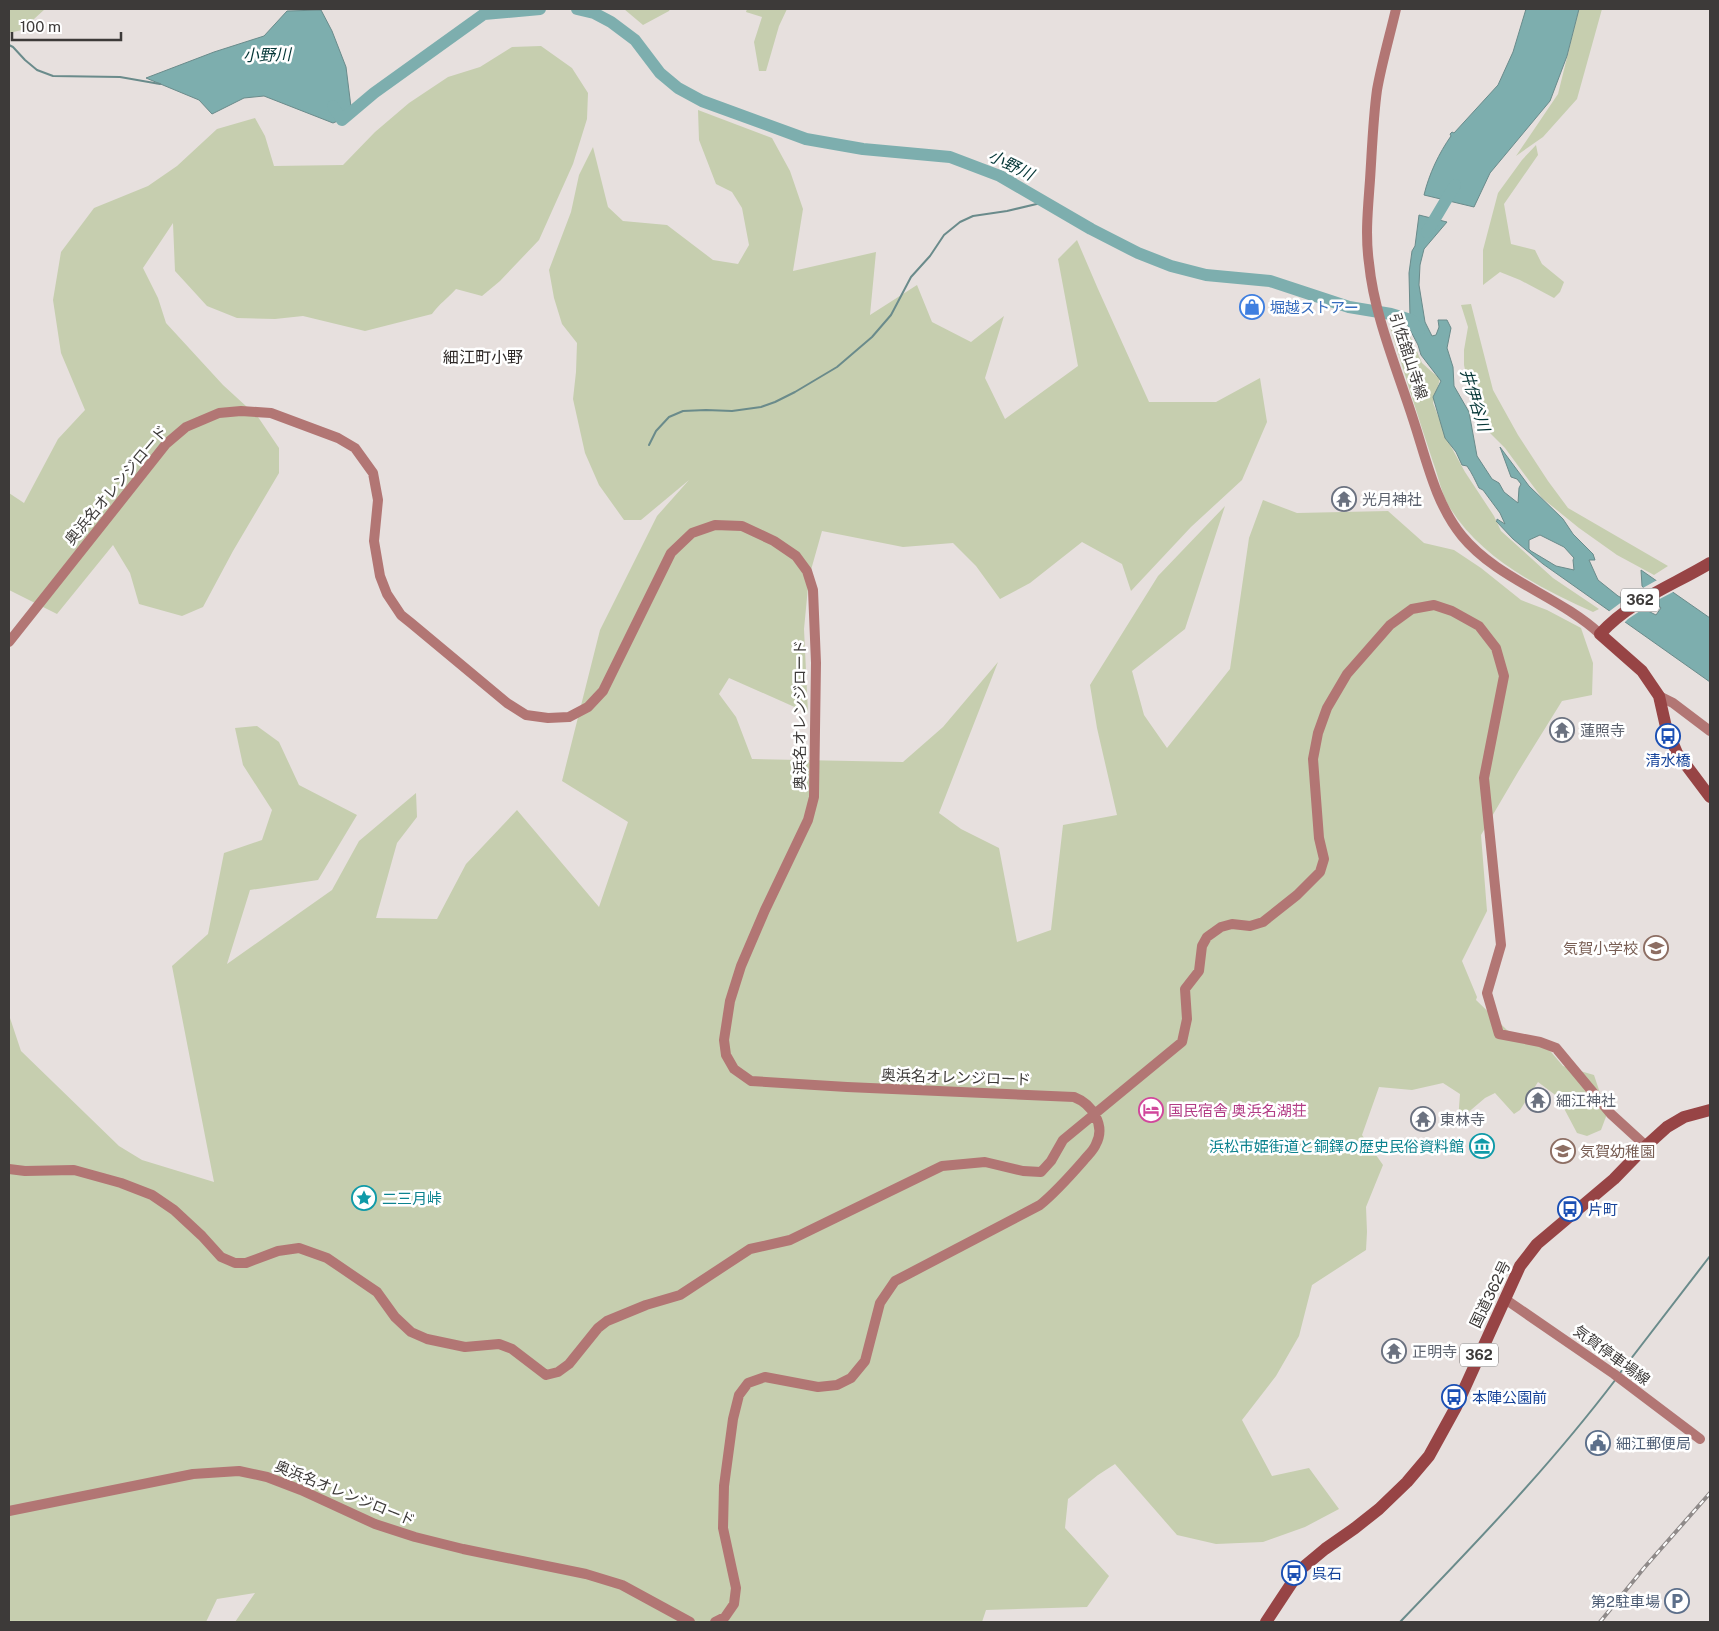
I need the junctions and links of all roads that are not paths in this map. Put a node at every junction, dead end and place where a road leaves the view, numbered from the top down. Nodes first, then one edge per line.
1 (1396, 9) edge
2 (1710, 564) edge
3 (1604, 629) junction
4 (9, 642) edge
5 (1659, 696) junction
6 (1710, 731) edge
7 (1710, 797) edge
8 (1710, 1110) edge
9 (1096, 1114) junction
10 (1646, 1146) junction
11 (9, 1169) edge
12 (1505, 1299) junction
13 (1700, 1439) dead end
14 (9, 1511) edge
15 (690, 1622) edge
16 (715, 1622) edge
17 (1266, 1622) edge

1 - 3 street, 引佐舘山寺線
2 - 3 highway, 362
3 - 5 highway
4 - 9 street, 奥浜名オレンジロード
5 - 6 street
5 - 7 highway
8 - 10 highway, 国道362号 / 362
9 - 10 street
9 - 11 street
9 - 16 street
10 - 12 highway, 国道362号 / 362
12 - 13 street, 気賀停車場線
12 - 17 highway, 国道362号 / 362
14 - 15 street, 奥浜名オレンジロード

